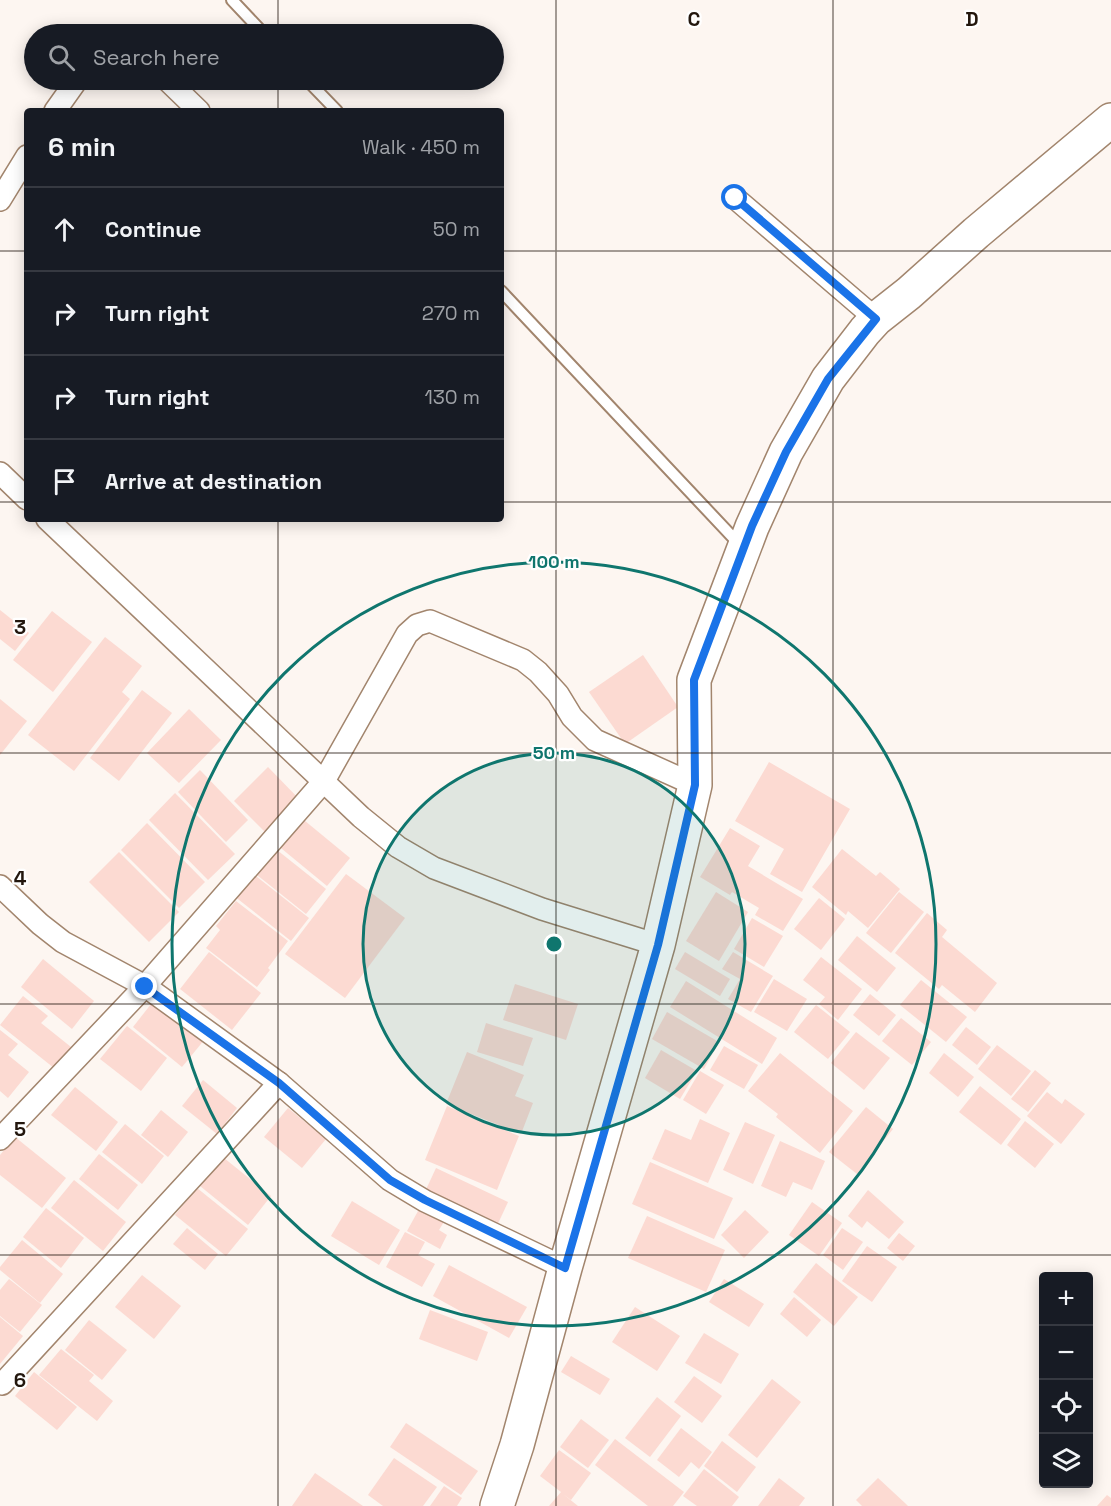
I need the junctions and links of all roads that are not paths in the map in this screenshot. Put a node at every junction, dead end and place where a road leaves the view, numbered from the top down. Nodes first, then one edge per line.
1 (232, 0) edge
2 (255, 24) edge
3 (70, 90) edge
4 (177, 90) edge
5 (316, 90) edge
6 (57, 108) edge
7 (196, 108) edge
8 (333, 108) edge
9 (1111, 120) edge
10 (24, 161) edge
11 (735, 198) dead end
12 (0, 200) edge
13 (504, 294) edge
14 (876, 319) junction
15 (0, 473) edge
16 (24, 496) edge
17 (50, 522) edge
18 (743, 549) junction
19 (324, 781) junction
20 (695, 785) junction
21 (0, 886) edge
22 (658, 945) junction
23 (145, 987) junction
24 (279, 1083) junction
25 (0, 1140) edge
26 (565, 1268) junction
27 (2, 1384) dead end
28 (497, 1506) edge

1 - 2 lane
3 - 6 street
4 - 7 street
5 - 8 lane
9 - 14 main road
10 - 12 street
11 - 14 street
13 - 18 lane
14 - 18 main road
15 - 16 street
17 - 19 street
18 - 20 main road
19 - 20 street
19 - 22 street
19 - 23 street
20 - 22 main road
21 - 23 street
22 - 26 main road
23 - 24 street
23 - 25 street
24 - 26 street
24 - 27 street
26 - 28 main road

